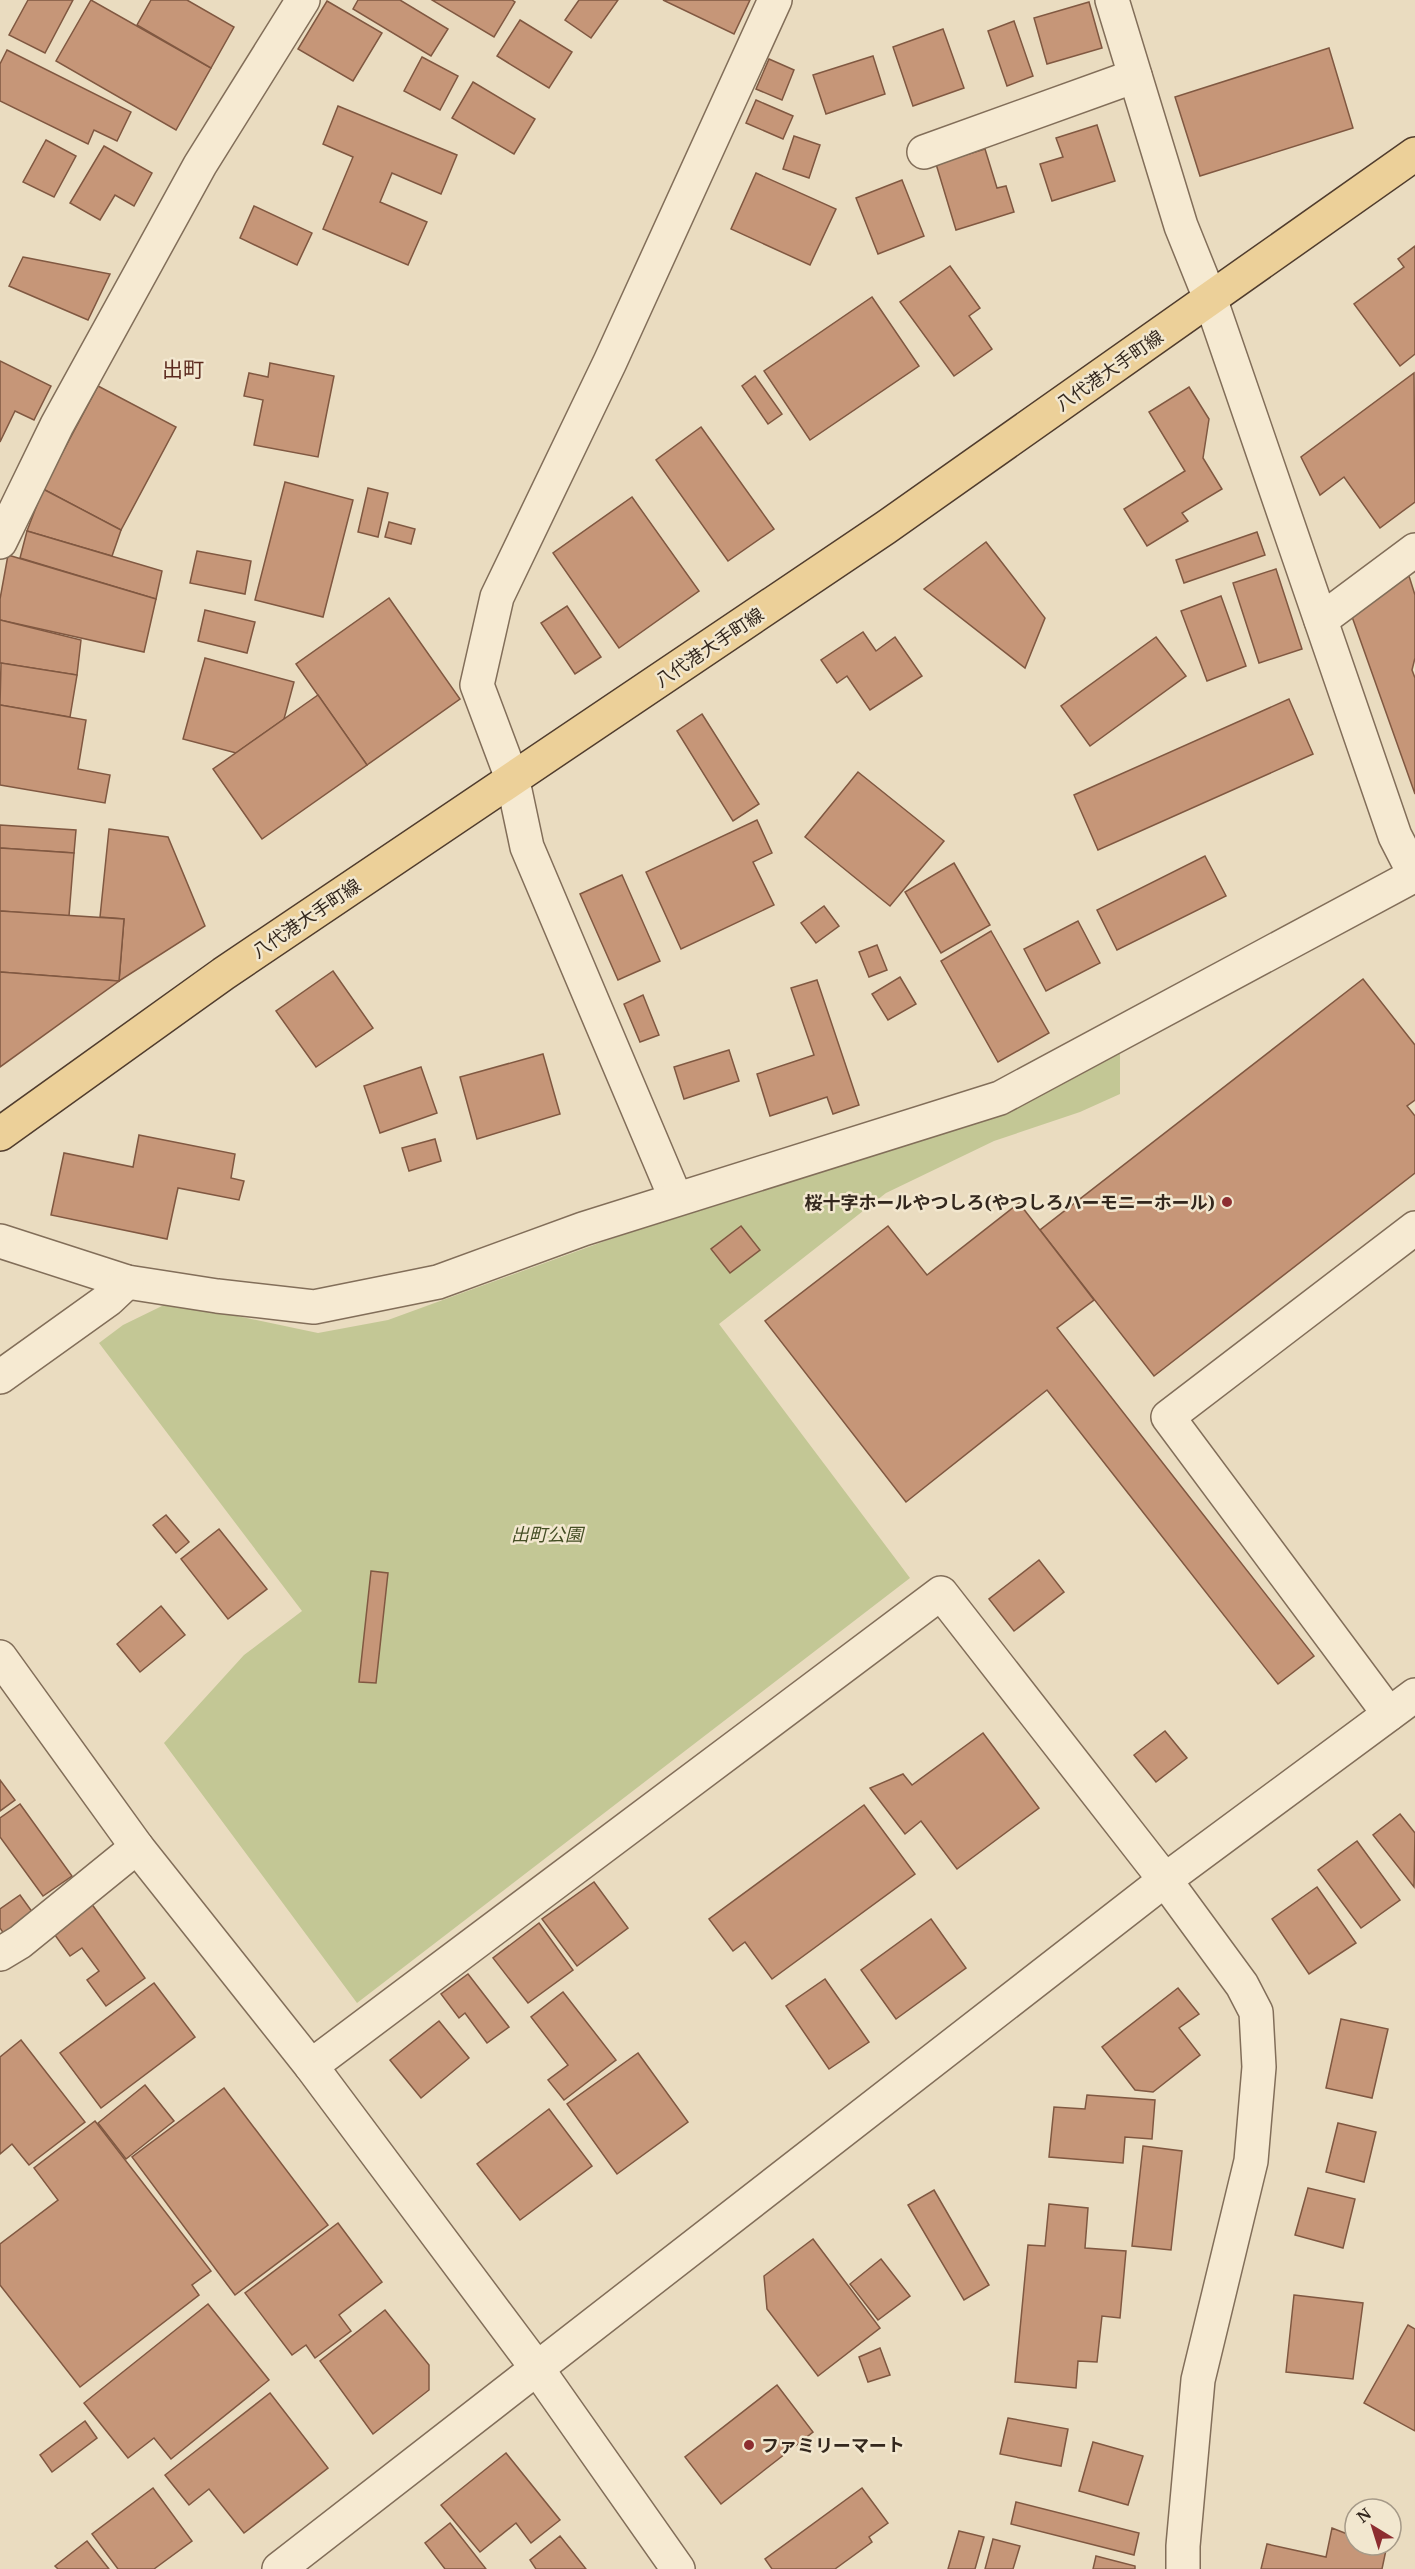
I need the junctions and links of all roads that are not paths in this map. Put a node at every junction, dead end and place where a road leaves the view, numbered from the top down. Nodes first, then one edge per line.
1 (303, 0) edge
2 (775, 0) edge
3 (1112, 0) edge
4 (1135, 76) junction
5 (924, 152) dead end
6 (1415, 154) edge
7 (1210, 298) junction
8 (0, 542) edge
9 (1415, 550) edge
10 (1321, 620) junction
11 (513, 781) junction
12 (0, 1134) edge
13 (676, 1199) junction
14 (1415, 1228) edge
15 (0, 1241) edge
16 (127, 1282) junction
17 (0, 1377) edge
18 (0, 1656) edge
19 (1402, 1705) edge
20 (137, 1847) junction
21 (1165, 1880) junction
22 (0, 1954) edge
23 (311, 2066) junction
24 (536, 2367) junction
25 (279, 2569) edge
26 (678, 2569) edge
27 (1183, 2569) edge

1 - 8 street
2 - 11 street
3 - 4 street
4 - 5 street
4 - 7 street
6 - 7 main road, 八代港大手町線
7 - 10 street
7 - 11 main road, 八代港大手町線
9 - 10 street
10 - 13 street
11 - 12 main road, 八代港大手町線
11 - 13 street
13 - 16 street
14 - 19 street
15 - 16 street
16 - 17 street
18 - 20 street
19 - 21 street
20 - 22 street
20 - 23 street
21 - 23 street
21 - 24 street
21 - 27 street
23 - 24 street
24 - 25 street
24 - 26 street

